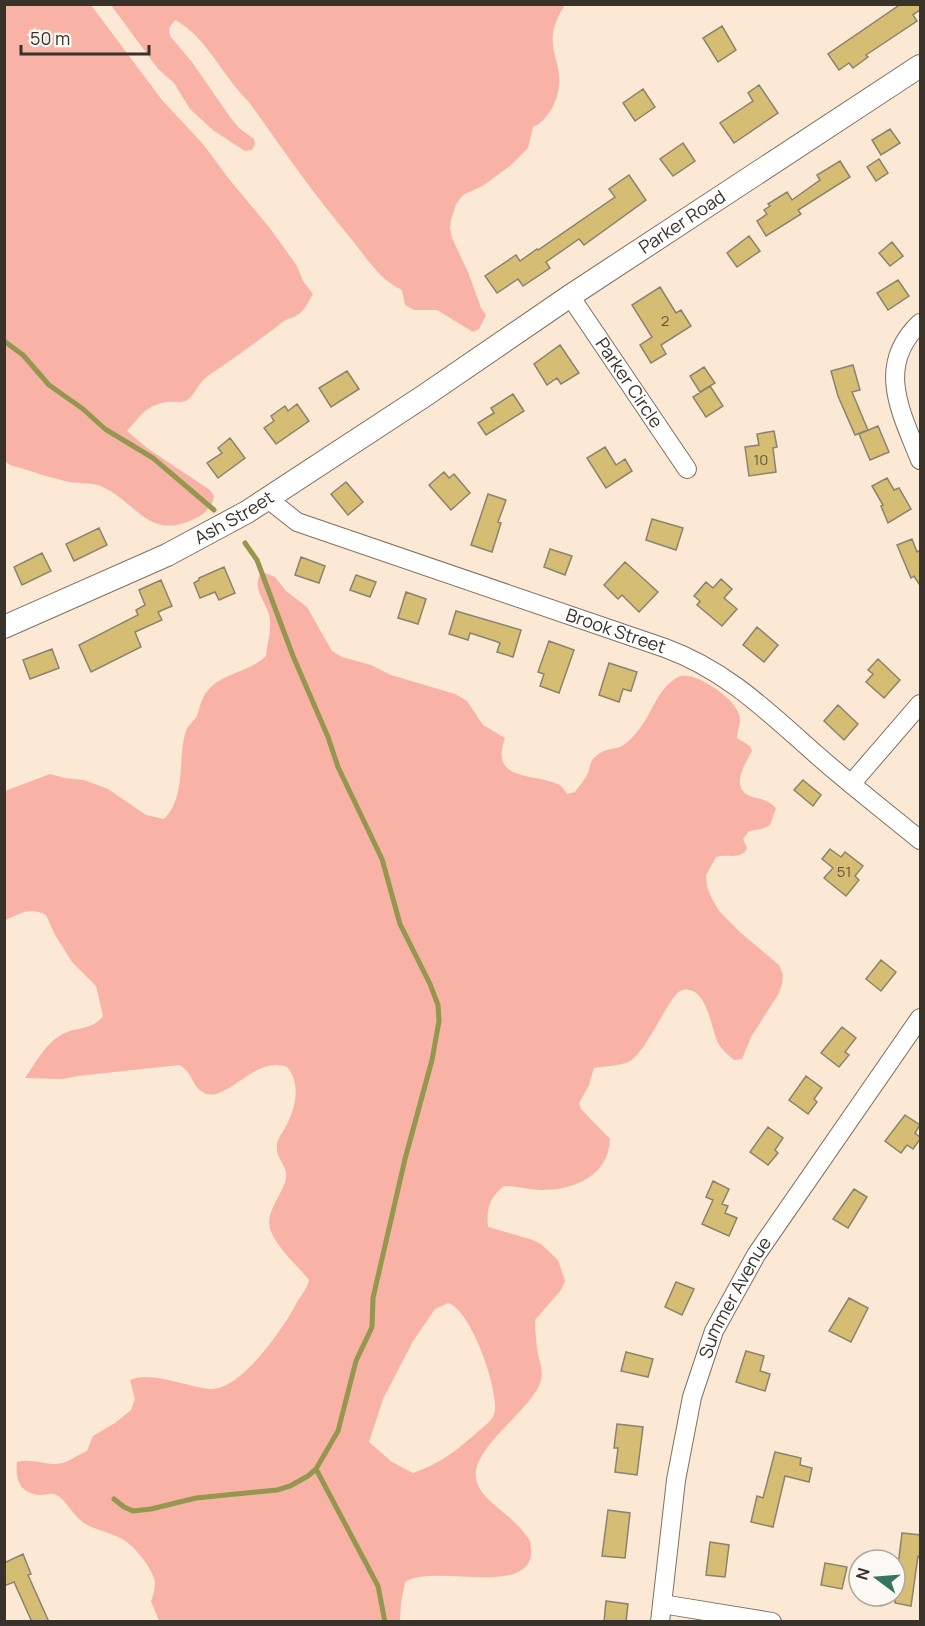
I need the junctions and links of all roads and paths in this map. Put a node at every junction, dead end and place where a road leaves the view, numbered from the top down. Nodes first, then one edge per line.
1 (921, 66) edge
2 (570, 296) junction
3 (921, 323) edge
4 (447, 381) joint
5 (921, 460) edge
6 (687, 469) dead end
7 (268, 499) junction
8 (4, 627) edge
9 (921, 704) edge
10 (851, 784) junction
11 (921, 840) edge
12 (921, 1018) edge
13 (661, 1613) edge
14 (772, 1622) edge

1 - 2 street, Parker Road
2 - 4 street, Parker Road
2 - 6 street, Parker Circle
3 - 5 street
4 - 7 street, Ash Street
7 - 8 street, Ash Street
7 - 10 street, Brook Street
9 - 10 street
10 - 11 street, Brook Street
12 - 13 street, Summer Avenue
13 - 14 street

